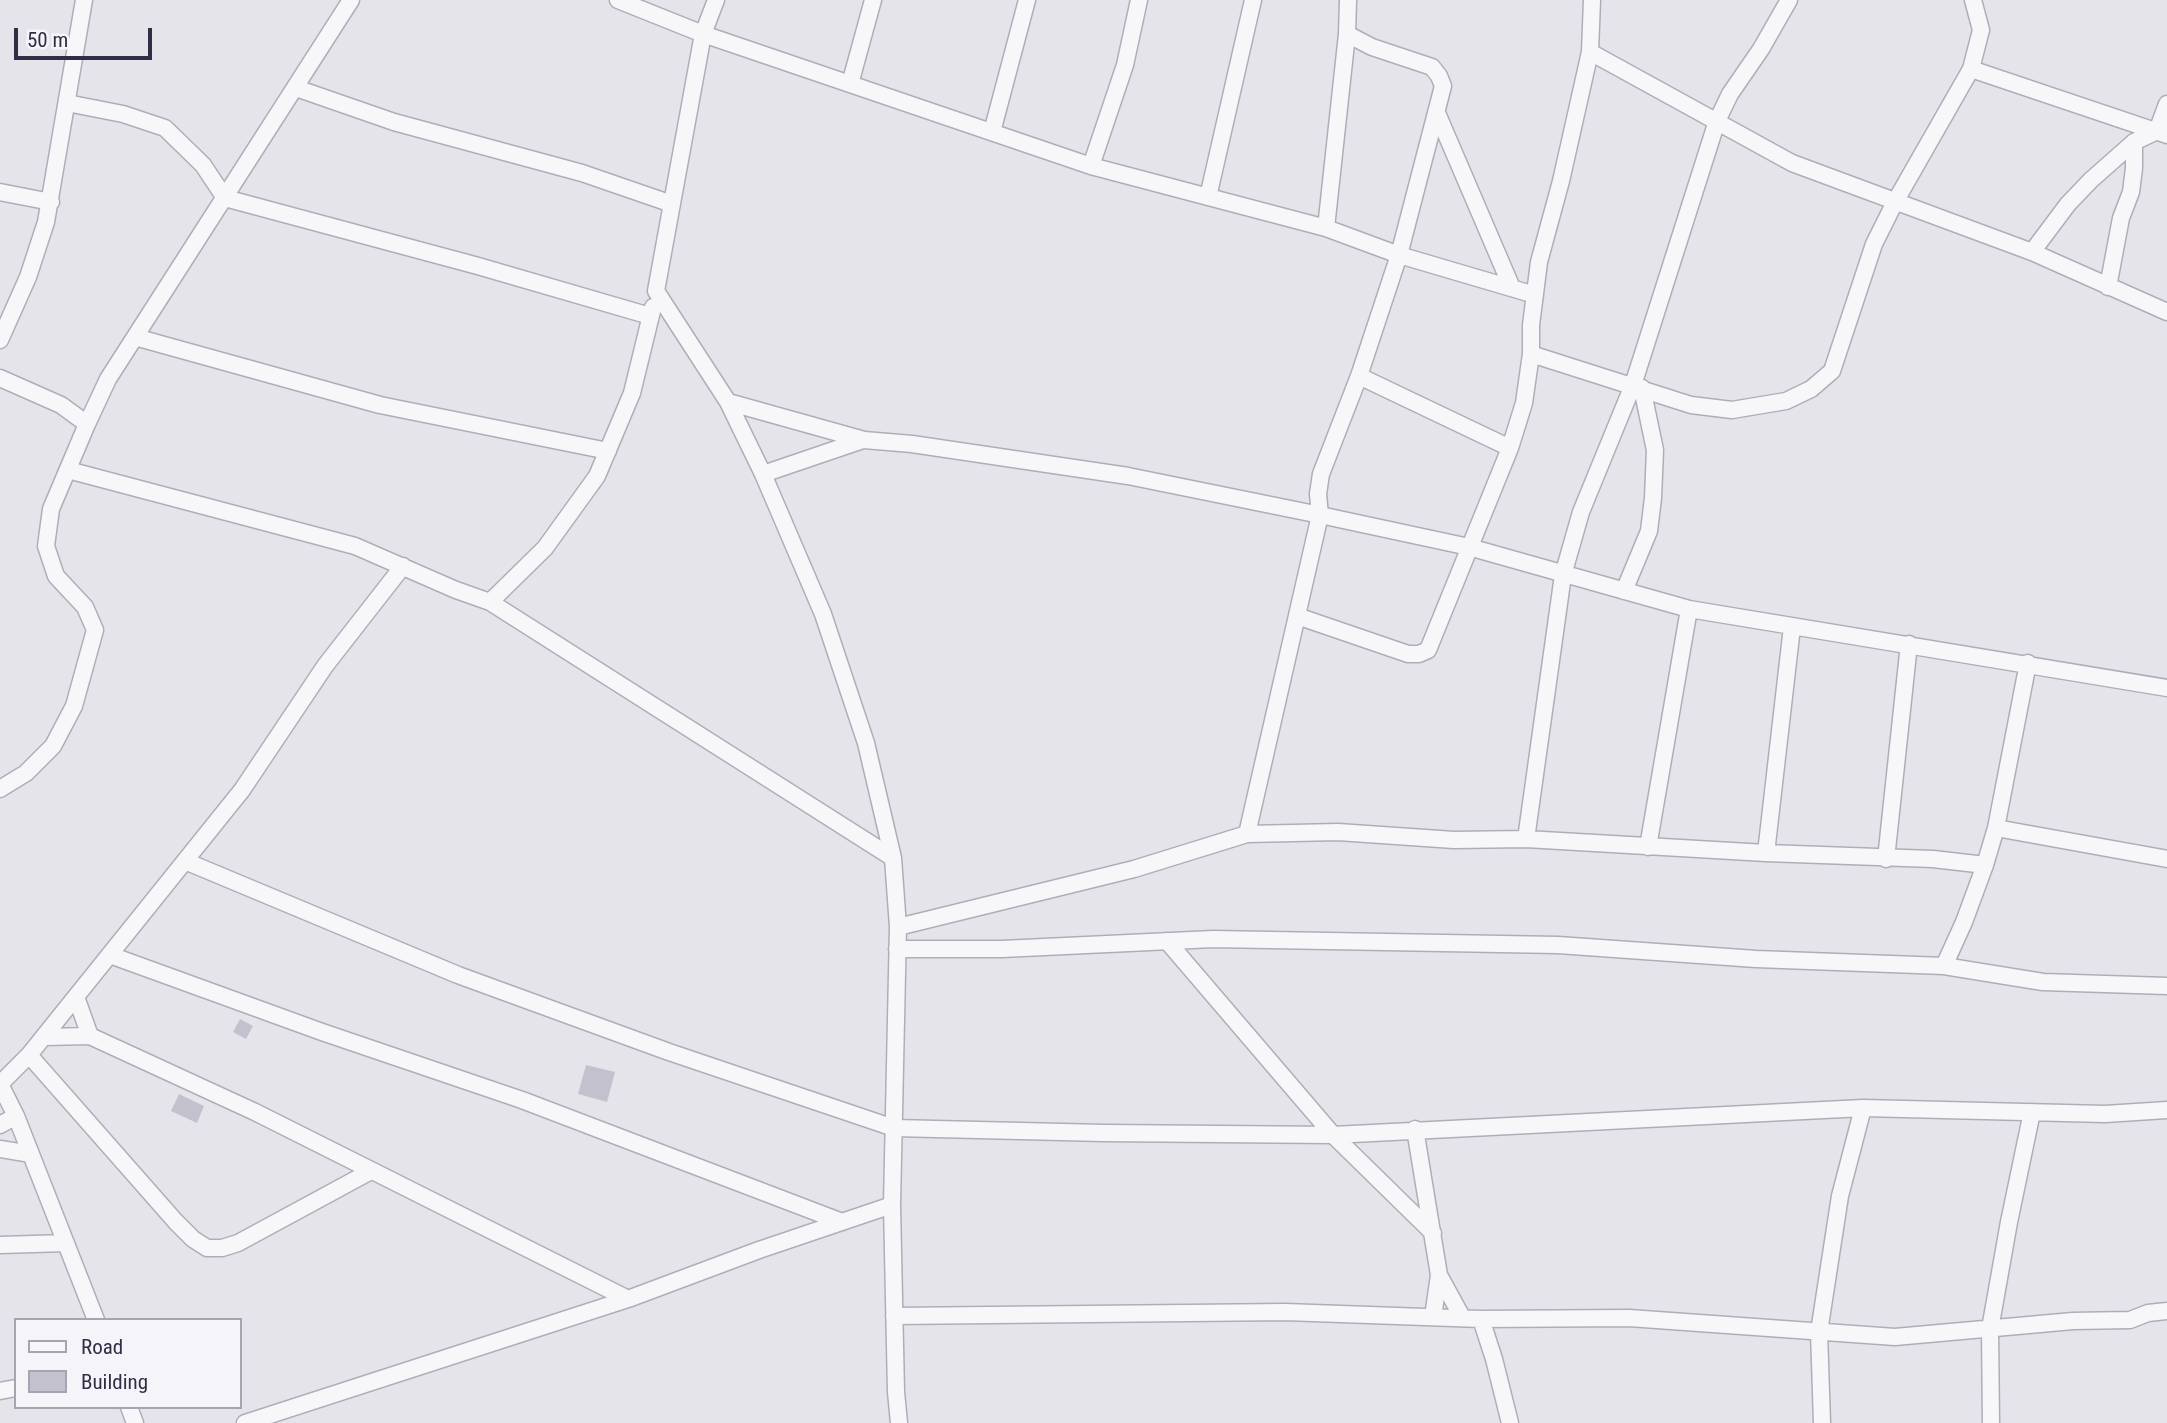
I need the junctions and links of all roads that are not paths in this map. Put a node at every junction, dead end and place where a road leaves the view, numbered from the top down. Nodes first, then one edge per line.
1 (84, 0) edge
2 (351, 0) edge
3 (618, 0) edge
4 (716, 0) edge
5 (873, 0) edge
6 (1027, 0) edge
7 (1139, 0) edge
8 (1253, 0) edge
9 (1348, 0) edge
10 (1592, 0) edge
11 (1789, 0) edge
12 (1973, 0) edge
13 (703, 34) junction
14 (1347, 34) junction
15 (1590, 52) junction
16 (1970, 69) junction
17 (850, 84) junction
18 (296, 88) junction
19 (67, 103) junction
20 (2167, 104) edge
21 (1437, 113) junction
22 (1717, 121) junction
23 (992, 132) junction
24 (2162, 133) edge
25 (2134, 142) junction
26 (1091, 166) junction
27 (0, 191) edge
28 (1209, 197) junction
29 (225, 198) junction
30 (51, 202) junction
31 (1895, 202) junction
32 (672, 204) junction
33 (1326, 228) junction
34 (2032, 252) junction
35 (1399, 255) junction
36 (2108, 287) junction
37 (1512, 288) junction
38 (656, 291) junction
39 (1535, 295) junction
40 (2167, 312) edge
41 (650, 316) junction
42 (135, 337) junction
43 (0, 340) edge
44 (1531, 354) junction
45 (1359, 376) junction
46 (0, 378) edge
47 (1637, 386) junction
48 (729, 402) junction
49 (87, 424) junction
50 (864, 440) junction
51 (1510, 448) junction
52 (608, 451) junction
53 (68, 470) junction
54 (763, 474) junction
55 (1320, 514) junction
56 (1469, 547) junction
57 (403, 566) junction
58 (1563, 575) junction
59 (1624, 591) junction
60 (490, 602) junction
61 (1689, 609) junction
62 (1297, 616) junction
63 (1792, 627) junction
64 (1909, 644) junction
65 (2028, 663) junction
66 (2167, 688) edge
67 (0, 789) edge
68 (1996, 828) junction
69 (1247, 834) junction
70 (1526, 839) junction
71 (1648, 847) junction
72 (1766, 853) junction
73 (893, 858) junction
74 (1886, 859) junction
75 (2167, 859) edge
76 (185, 861) junction
77 (1985, 865) junction
78 (898, 927) junction
79 (1167, 941) junction
80 (897, 949) junction
81 (110, 955) junction
82 (1944, 966) junction
83 (2167, 986) edge
84 (75, 997) junction
85 (90, 1036) junction
86 (44, 1037) junction
87 (29, 1055) junction
88 (0, 1084) edge
89 (1863, 1108) junction
90 (2167, 1110) edge
91 (2032, 1112) junction
92 (16, 1116) junction
93 (0, 1125) edge
94 (894, 1128) junction
95 (1415, 1129) junction
96 (1332, 1135) junction
97 (0, 1149) edge
98 (31, 1154) junction
99 (371, 1171) junction
100 (892, 1205) junction
101 (842, 1222) junction
102 (1433, 1233) junction
103 (66, 1243) junction
104 (0, 1245) edge
105 (1439, 1275) junction
106 (628, 1299) junction
107 (2167, 1311) edge
108 (894, 1315) junction
109 (1433, 1317) junction
110 (1462, 1317) junction
111 (95, 1318) edge
112 (1481, 1319) junction
113 (1990, 1329) junction
114 (1819, 1332) junction
115 (245, 1423) edge
116 (899, 1423) edge
117 (1510, 1423) edge
118 (1822, 1423) edge
119 (1991, 1423) edge

1 - 19 street
2 - 18 street
3 - 13 street
4 - 13 street
5 - 17 street
6 - 23 street
7 - 26 street
8 - 28 street
9 - 14 street
10 - 15 street
11 - 22 street
12 - 16 street
13 - 17 street
13 - 32 street
14 - 21 street
14 - 33 street
15 - 22 street
15 - 39 street
16 - 24 street
16 - 31 street
17 - 23 street
18 - 29 street
18 - 32 street
19 - 29 street
19 - 30 street
20 - 24 street
21 - 35 street
21 - 37 street
22 - 31 street
22 - 47 street
23 - 26 street
24 - 25 street
25 - 34 street
25 - 36 street
26 - 28 street
27 - 30 street
28 - 33 street
29 - 41 street
29 - 42 street
30 - 43 street
31 - 34 street
31 - 47 street
32 - 38 street
33 - 35 street
34 - 36 street
35 - 37 street
35 - 45 street
36 - 40 street
37 - 39 street
38 - 41 street
38 - 48 street
39 - 44 street
41 - 52 street
42 - 49 street
42 - 52 street
44 - 47 street
44 - 51 street
45 - 51 street
45 - 55 street
46 - 49 street
47 - 58 street
47 - 59 street
48 - 50 street
48 - 54 street
49 - 53 street
50 - 54 street
50 - 55 street
51 - 56 street
52 - 60 street
53 - 57 street
53 - 67 street
54 - 73 street
55 - 56 street
55 - 62 street
56 - 58 street
56 - 62 street
57 - 60 street
57 - 76 street
58 - 59 street
58 - 70 street
59 - 61 street
60 - 73 street
61 - 63 street
61 - 71 street
62 - 69 street
63 - 64 street
63 - 72 street
64 - 65 street
64 - 74 street
65 - 66 street
65 - 68 street
68 - 75 street
68 - 77 street
69 - 70 street
69 - 78 street
70 - 71 street
71 - 72 street
72 - 74 street
73 - 78 street
74 - 77 street
76 - 81 street
76 - 94 street
77 - 82 street
78 - 80 street
79 - 80 street
79 - 82 street
79 - 96 street
80 - 94 street
81 - 84 street
81 - 101 street
82 - 83 street
84 - 85 street
84 - 86 street
85 - 86 street
85 - 99 street
86 - 87 street
87 - 88 street
87 - 99 street
88 - 92 street
89 - 91 street
89 - 95 street
89 - 114 street
90 - 91 street
91 - 113 street
92 - 93 street
92 - 98 street
94 - 96 street
94 - 100 street
95 - 96 street
95 - 102 street
96 - 102 street
97 - 98 street
98 - 103 street
99 - 106 street
100 - 101 street
100 - 108 street
101 - 106 street
102 - 105 street
103 - 104 street
103 - 111 street
105 - 109 street
105 - 110 street
106 - 115 street
107 - 113 street
108 - 109 street
108 - 116 street
109 - 110 street
110 - 112 street
112 - 114 street
112 - 117 street
113 - 114 street
113 - 119 street
114 - 118 street

